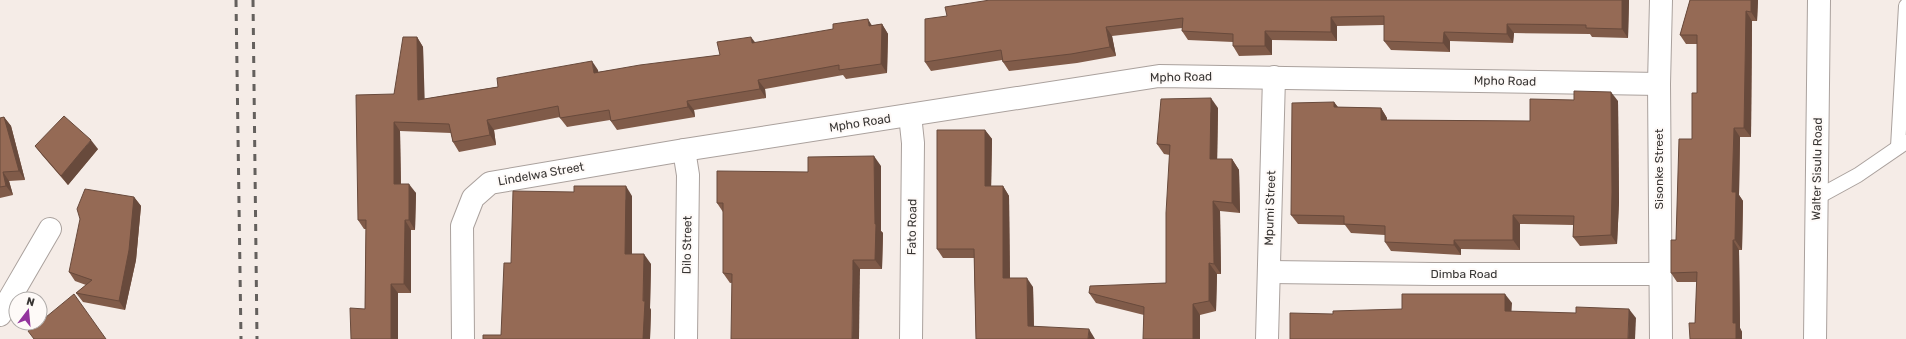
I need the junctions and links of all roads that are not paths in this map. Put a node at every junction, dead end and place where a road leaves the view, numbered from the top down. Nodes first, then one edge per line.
1 (1661, 0) edge
2 (1819, 0) edge
3 (1906, 6) edge
4 (1274, 77) junction
5 (1659, 84) junction
6 (910, 115) junction
7 (1902, 145) edge
8 (684, 150) junction
9 (1816, 198) junction
10 (50, 229) dead end
11 (1269, 272) junction
12 (1660, 274) junction
13 (0, 315) edge
14 (463, 339) edge
15 (686, 339) edge
16 (911, 339) edge
17 (1267, 339) edge
18 (1661, 339) edge
19 (1815, 339) edge

1 - 5 street, Sisonke Street
2 - 9 street, Walter Sisulu Road
3 - 7 lane
4 - 5 street, Mpho Road
4 - 6 street, Mpho Road
4 - 11 street, Mpumi Street
5 - 12 street, Sisonke Street
6 - 8 street, Mpho Road
6 - 16 street, Fato Road
7 - 9 lane
8 - 14 street, Lindelwa Street
8 - 15 street, Dilo Street
9 - 19 street, Walter Sisulu Road
10 - 13 street
11 - 12 street, Dimba Road
11 - 17 street, Mpumi Street
12 - 18 street, Sisonke Street

